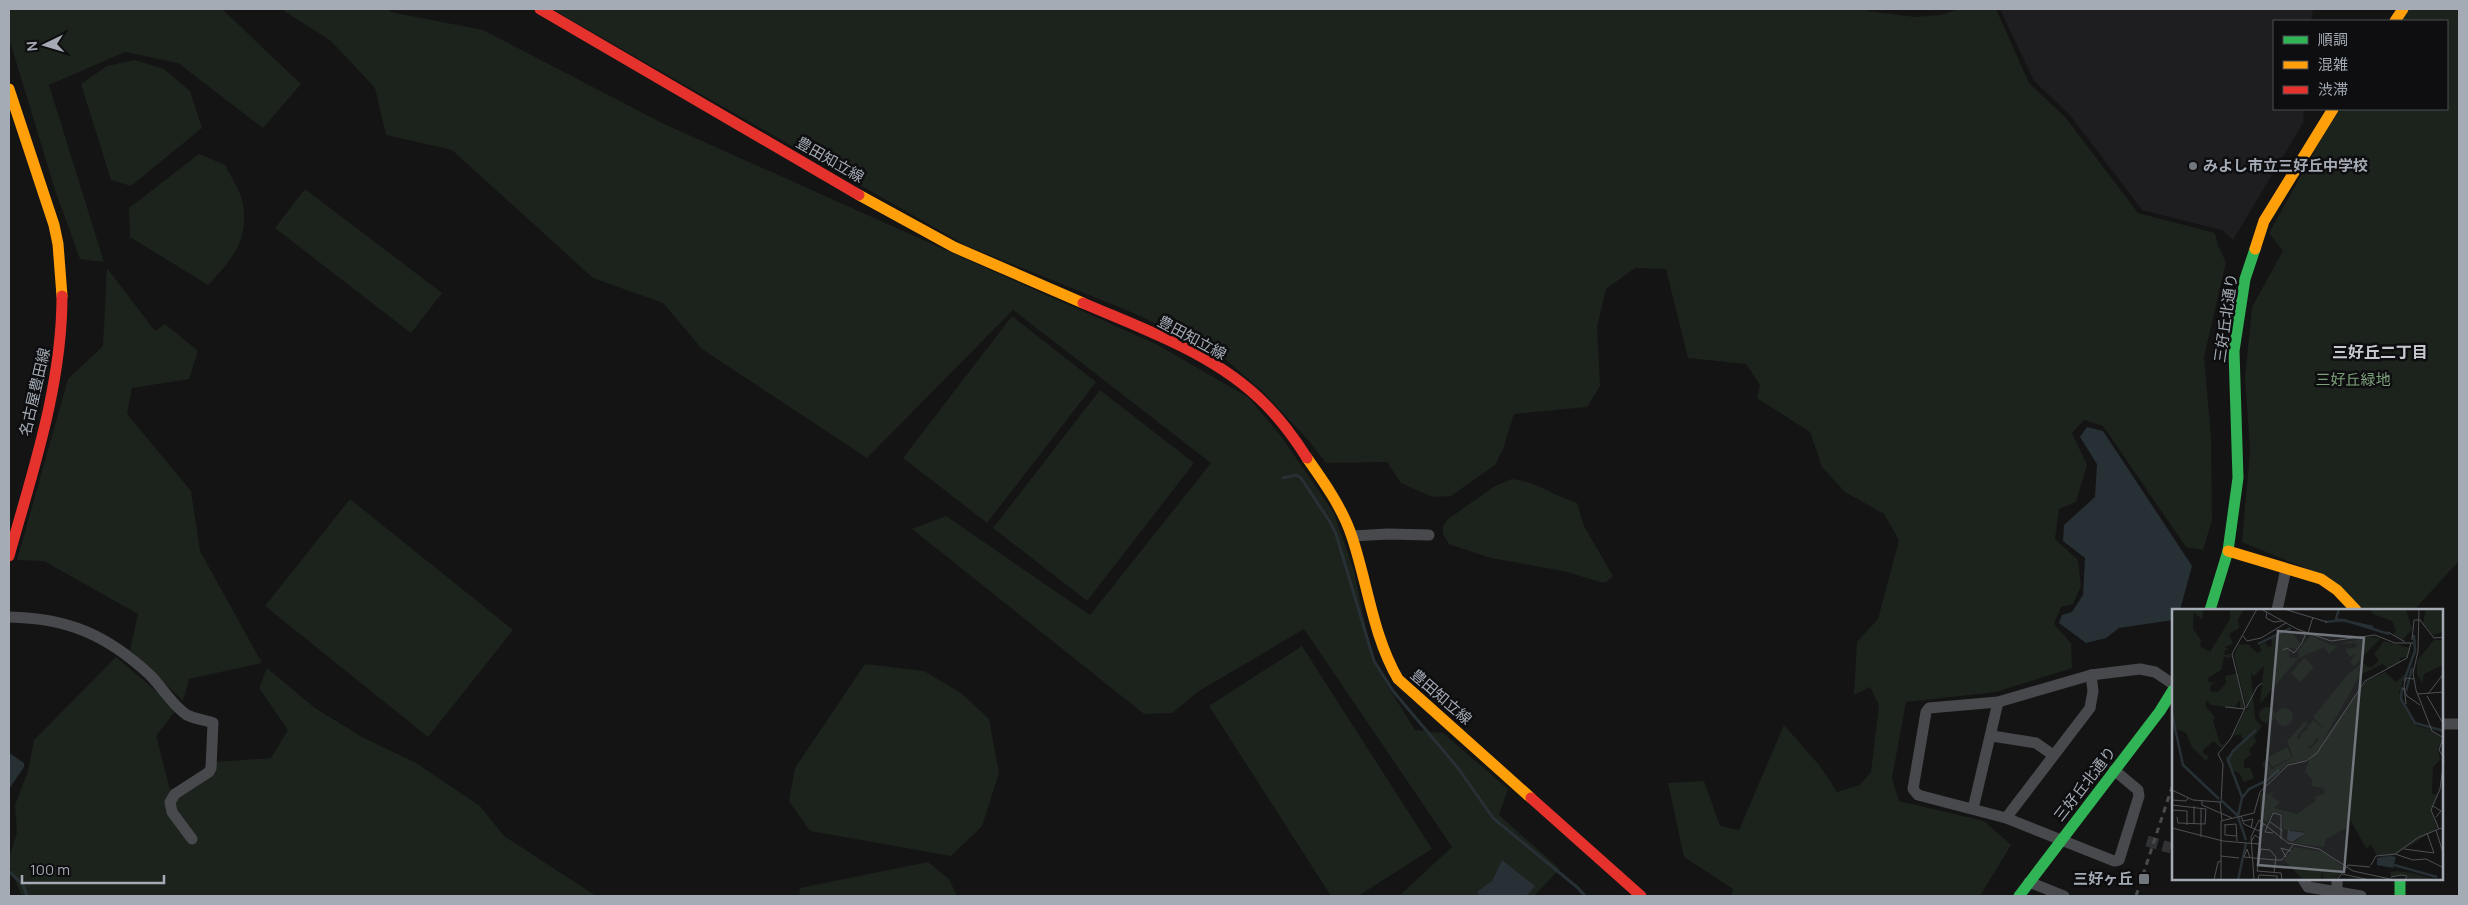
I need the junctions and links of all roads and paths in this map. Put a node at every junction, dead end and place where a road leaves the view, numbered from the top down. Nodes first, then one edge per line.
1 (540, 9) edge
2 (2403, 9) edge
3 (2396, 20) edge
4 (9, 89) edge
5 (2332, 110) edge
6 (1429, 535) dead end
7 (1352, 536) junction
8 (2228, 551) junction
9 (9, 556) edge
10 (2286, 569) junction
11 (2210, 609) edge
12 (2277, 609) edge
13 (2355, 609) edge
14 (9, 617) edge
15 (2091, 675) junction
16 (2172, 683) edge
17 (2172, 692) edge
18 (1998, 702) junction
19 (2443, 724) edge
20 (2459, 724) edge
21 (1992, 736) junction
22 (2053, 755) junction
23 (2114, 770) junction
24 (1973, 809) junction
25 (2006, 818) junction
26 (192, 839) dead end
27 (2061, 840) junction
28 (2304, 880) edge
29 (2337, 880) edge
30 (2400, 880) edge
31 (2029, 882) junction
32 (2337, 892) junction
33 (1641, 896) edge
34 (2019, 896) edge
35 (2064, 896) edge
36 (2361, 896) edge
37 (2400, 896) edge

1 - 7 main road, 豊田知立線
2 - 3 main road
4 - 9 main road, 名古屋豊田線
5 - 8 main road, 三好丘北通り
6 - 7 street
7 - 33 main road, 豊田知立線
8 - 10 main road
8 - 11 main road, 三好丘北通り
10 - 12 street
10 - 13 main road
14 - 26 street
15 - 16 street
15 - 18 street
15 - 22 street
17 - 23 main road, 三好丘北通り
18 - 21 street
18 - 24 street
19 - 20 street
21 - 22 street
21 - 24 street
22 - 25 street
23 - 27 main road, 三好丘北通り
23 - 27 street
24 - 25 street
25 - 27 street
27 - 31 main road, 三好丘北通り
28 - 32 street
29 - 32 street
30 - 37 main road
31 - 34 main road, 三好丘北通り
31 - 35 street
32 - 36 street

